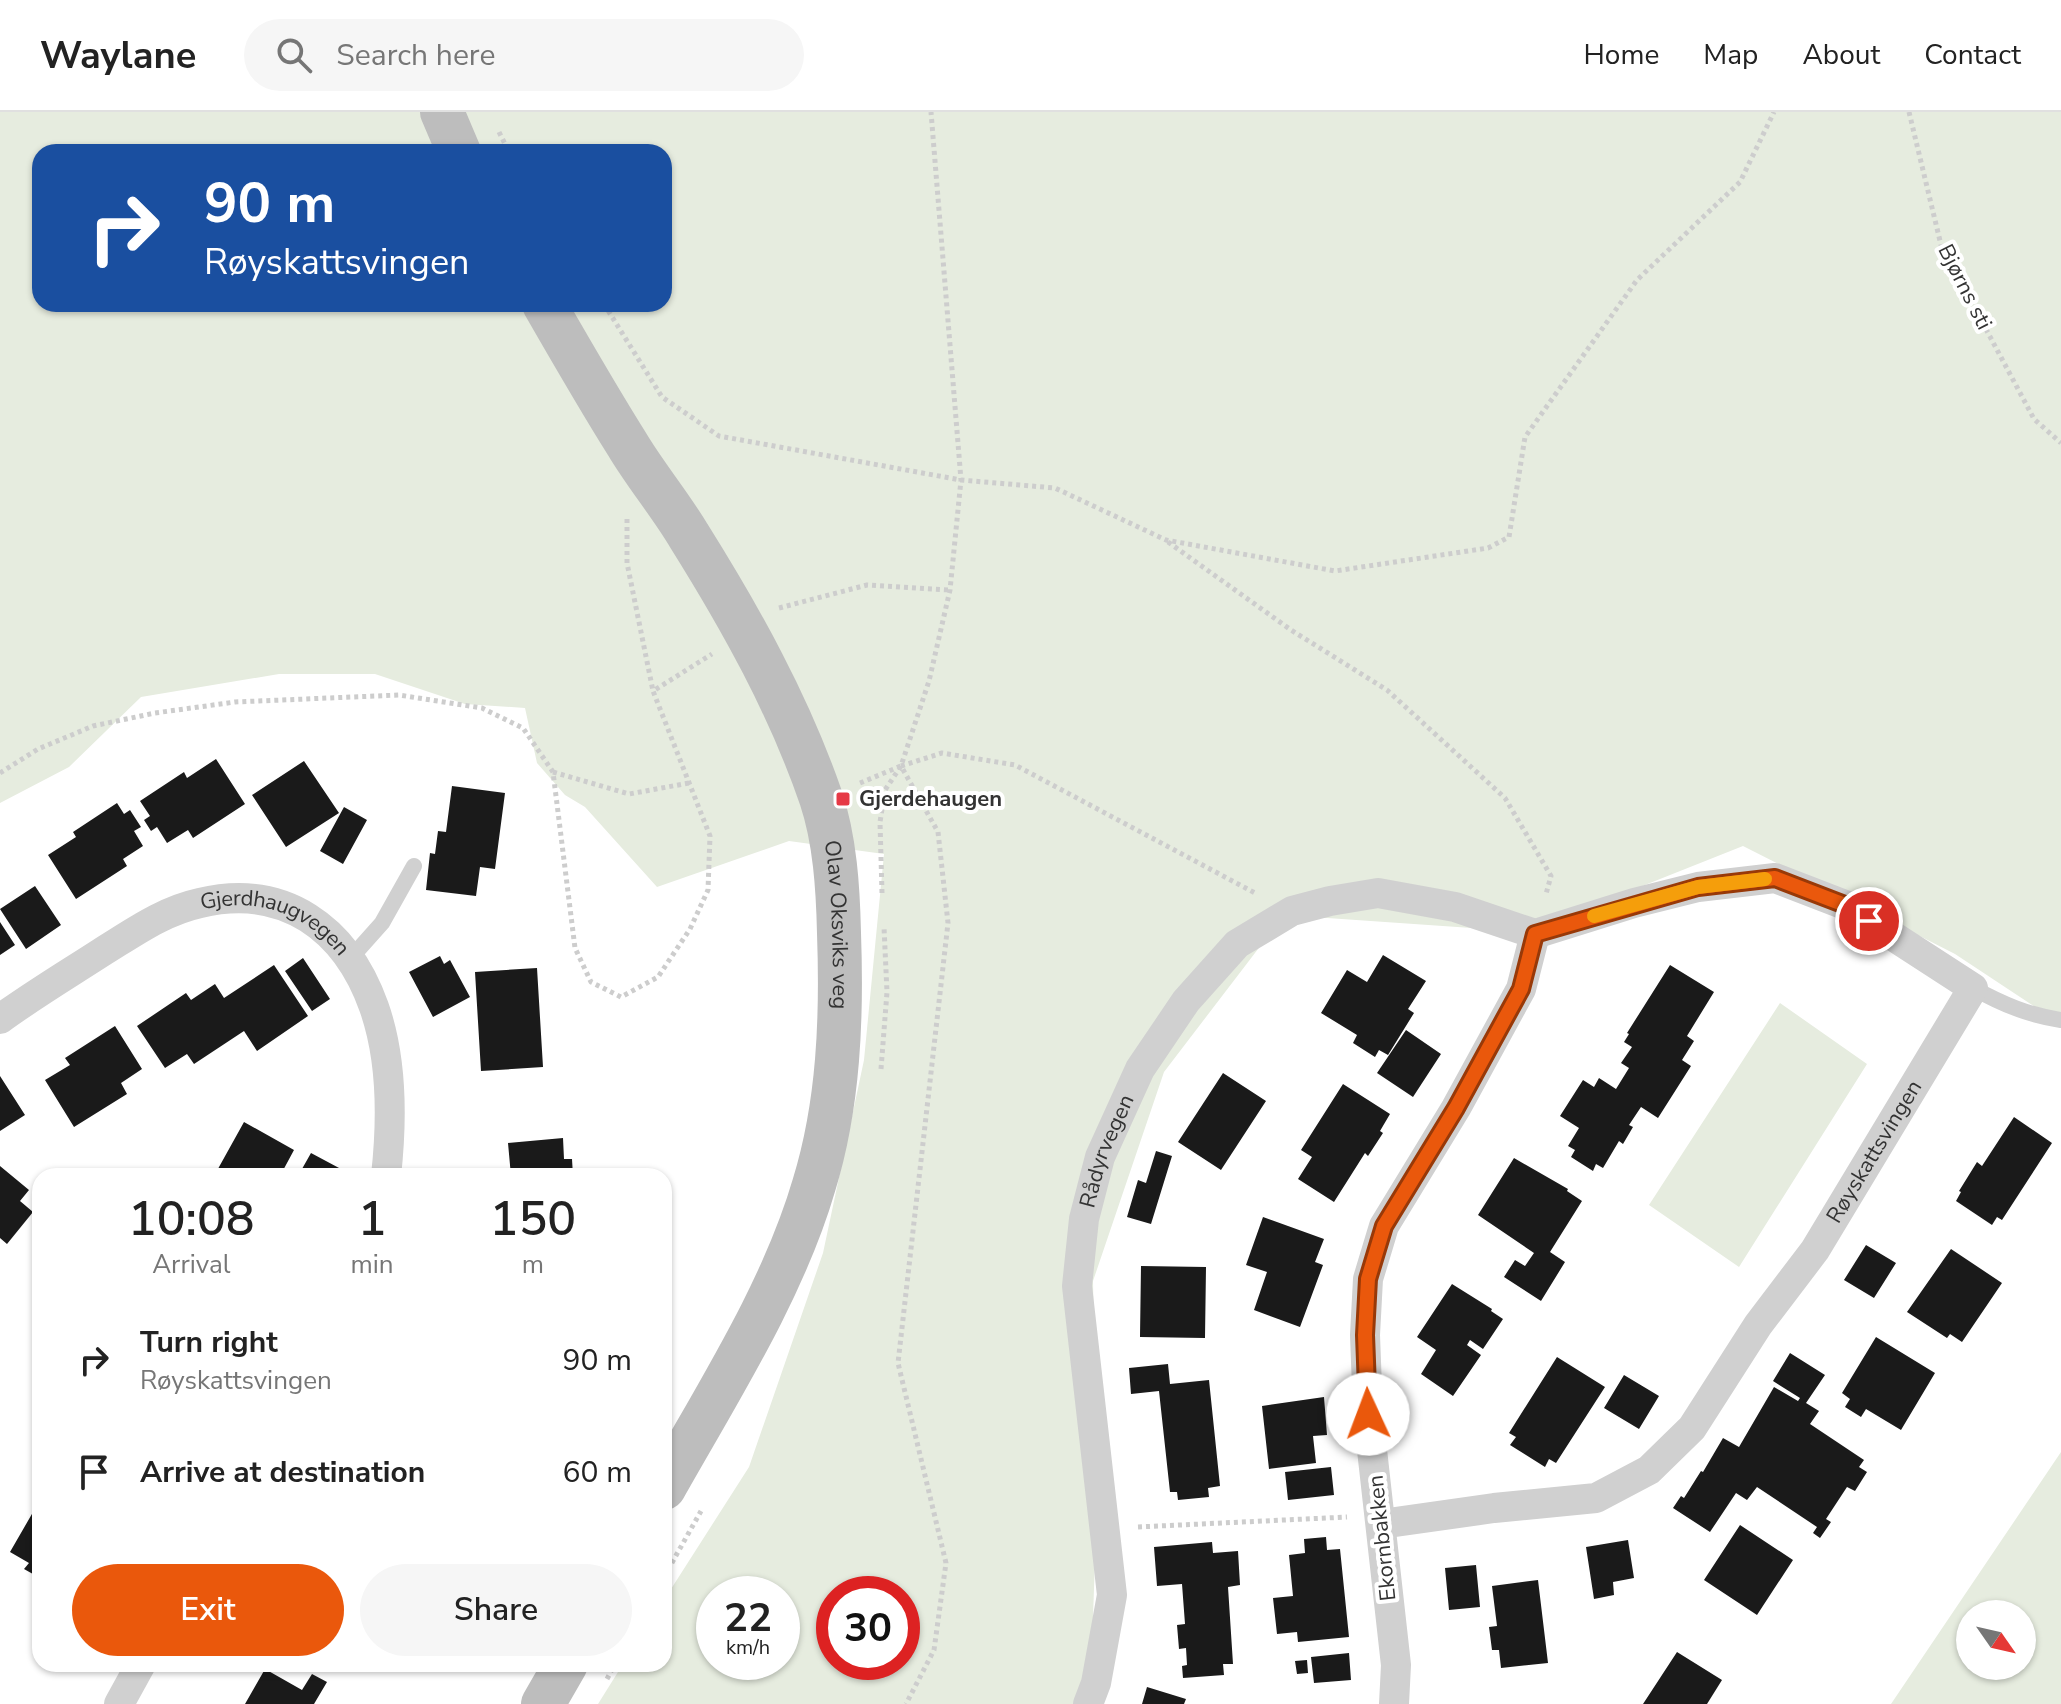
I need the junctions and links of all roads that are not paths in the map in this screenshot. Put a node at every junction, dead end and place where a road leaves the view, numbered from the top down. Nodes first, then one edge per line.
1 (442, 112) edge
2 (456, 144) edge
3 (549, 312) edge
4 (414, 866) dead end
5 (1535, 934) junction
6 (349, 960) junction
7 (1973, 988) junction
8 (0, 1019) edge
9 (2061, 1020) edge
10 (387, 1168) edge
11 (672, 1474) edge
12 (1381, 1520) junction
13 (137, 1672) edge
14 (561, 1672) edge
15 (119, 1704) edge
16 (543, 1704) edge
17 (1088, 1704) edge
18 (1394, 1704) edge

1 - 2 street
3 - 11 street, Olav Oksviks veg
4 - 6 lane
5 - 7 street
5 - 12 street, Ekornbakken
5 - 17 street, Rådyrvegen
6 - 8 street, Gjerdhaugvegen
6 - 10 street, Gjerdhaugvegen
7 - 9 lane
7 - 12 street, Røyskattsvingen
12 - 18 street, Ekornbakken
13 - 15 street
14 - 16 street

